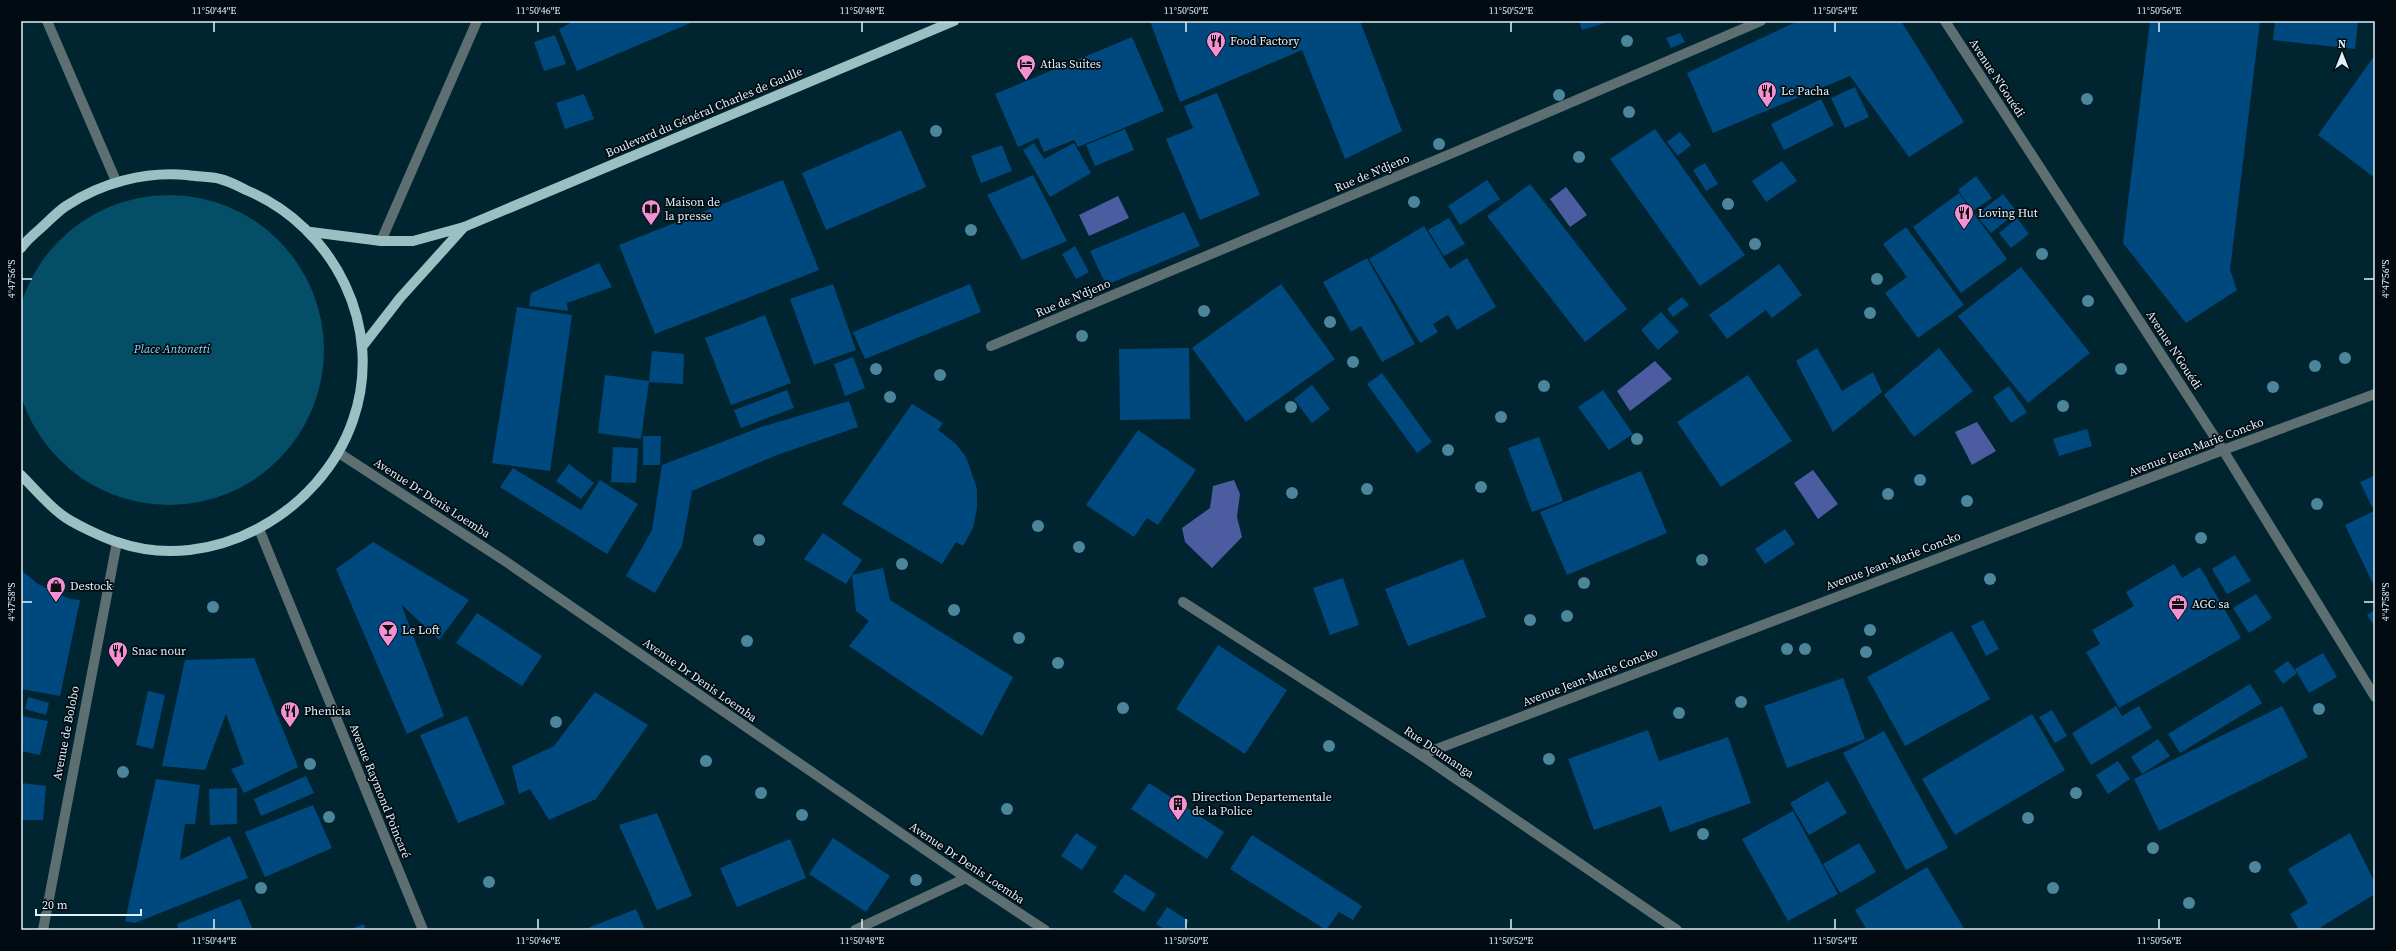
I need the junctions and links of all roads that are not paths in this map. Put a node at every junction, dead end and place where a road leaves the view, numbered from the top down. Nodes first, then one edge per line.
1 (47, 21) edge
2 (477, 21) edge
3 (954, 21) edge
4 (1761, 21) edge
5 (1945, 21) edge
6 (116, 181) junction
7 (464, 227) junction
8 (311, 232) junction
9 (381, 241) junction
10 (21, 248) edge
11 (991, 346) dead end
12 (362, 347) junction
13 (2375, 394) edge
14 (2223, 450) junction
15 (339, 453) junction
16 (21, 475) edge
17 (259, 529) junction
18 (117, 542) junction
19 (1183, 602) dead end
20 (2375, 697) edge
21 (1421, 755) junction
22 (966, 878) junction
23 (43, 930) edge
24 (423, 930) edge
25 (855, 930) edge
26 (1045, 930) edge
27 (1677, 930) edge

1 - 6 street
2 - 9 street
3 - 7 main road, Boulevard du Général Charles de Gaulle
4 - 11 street, Rue de N'djeno
5 - 14 street, Avenue N'Gouédi
6 - 8 main road
6 - 10 main road
7 - 9 main road, Boulevard du Général Charles de Gaulle
7 - 12 main road, Boulevard du Général Charles de Gaulle
8 - 9 main road, Boulevard du Général Charles de Gaulle
8 - 12 main road
12 - 15 main road
13 - 14 street, Avenue Jean-Marie Concko
14 - 20 street, Avenue N'Gouédi
14 - 21 street, Avenue Jean-Marie Concko
15 - 17 main road
15 - 22 street, Avenue Dr Denis Loemba
16 - 18 main road
17 - 18 main road
17 - 24 street, Avenue Raymond Poincaré
18 - 23 street, Avenue de Bolobo
19 - 21 street, Rue Doumanga
21 - 27 street, Rue Doumanga
22 - 25 street
22 - 26 street, Avenue Dr Denis Loemba

